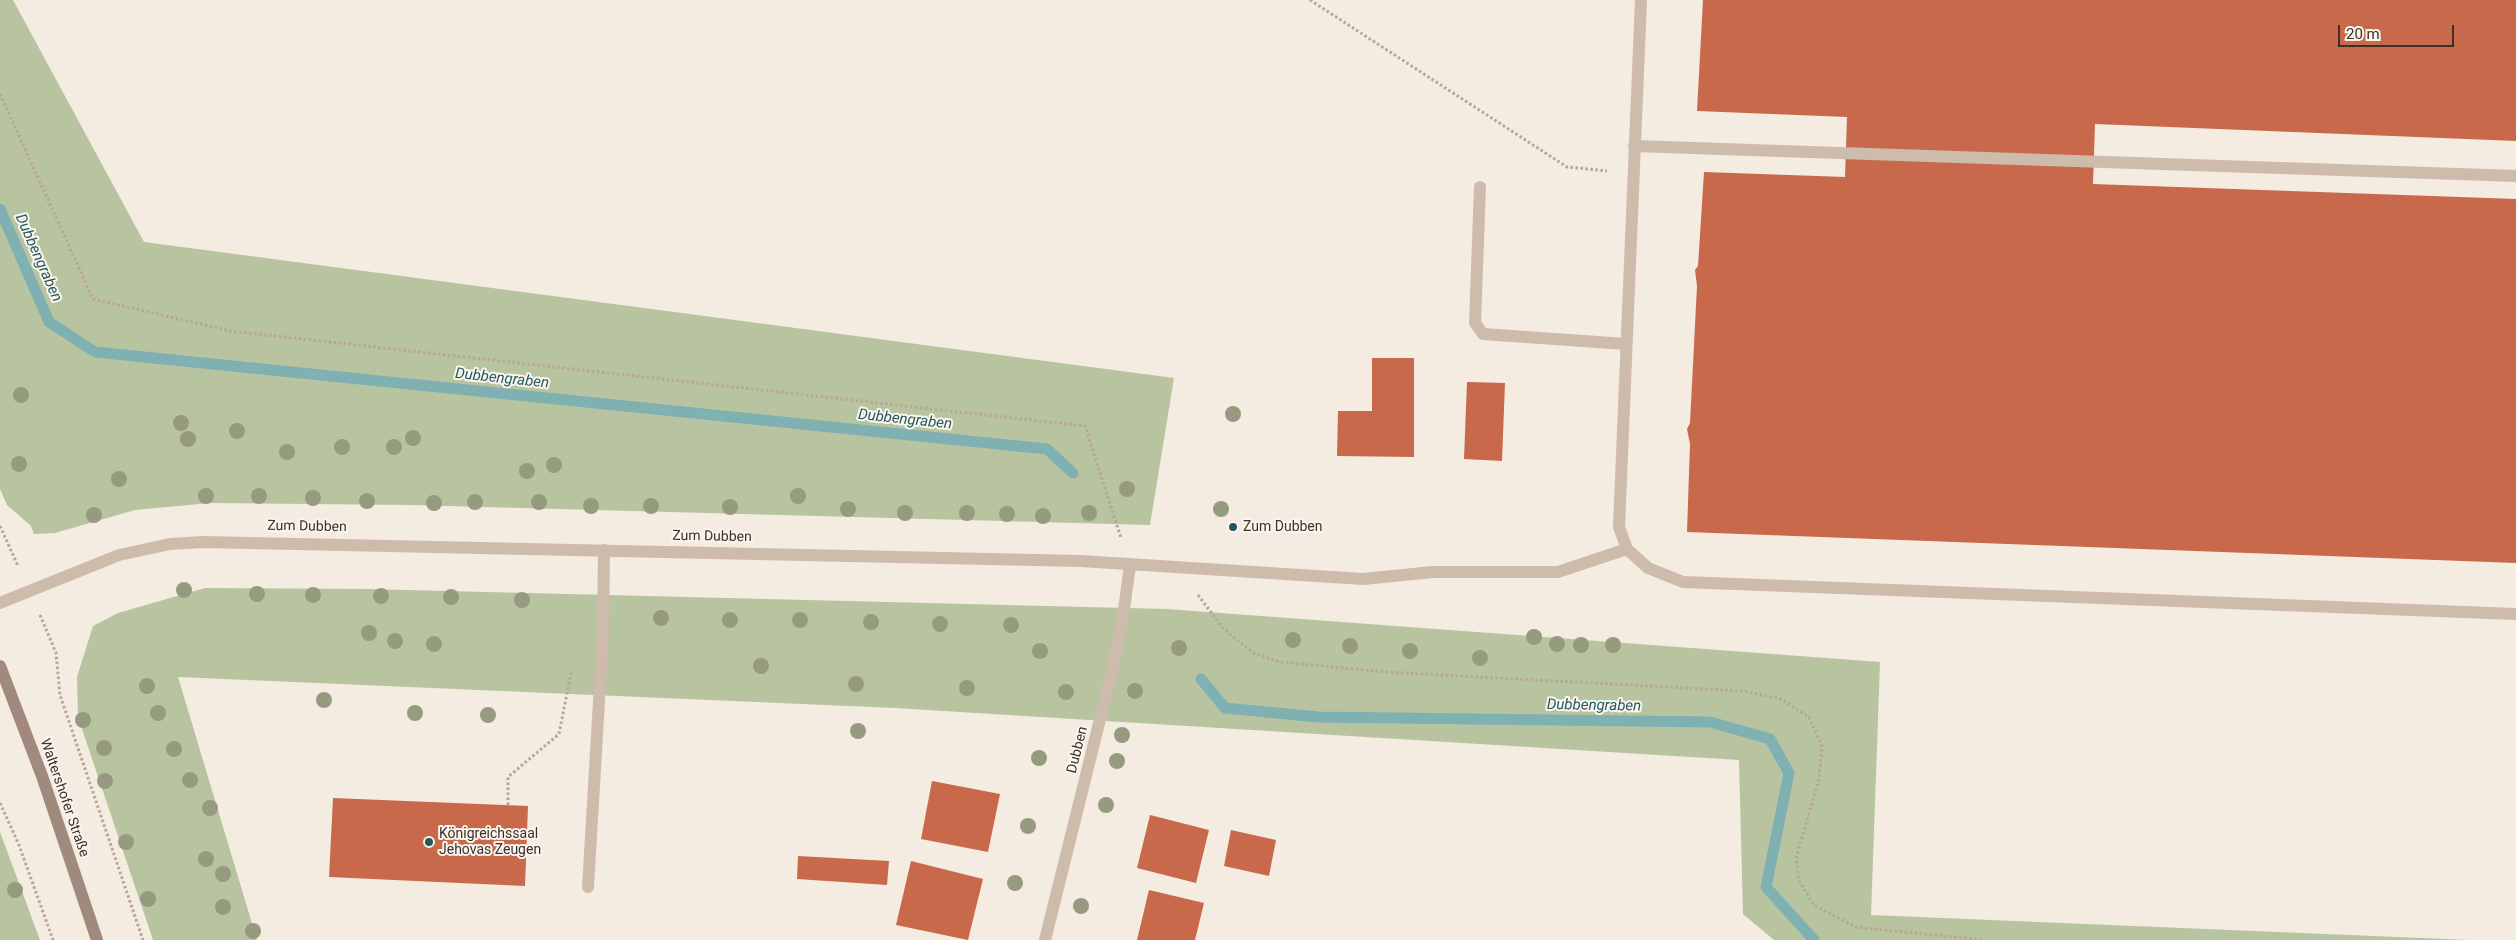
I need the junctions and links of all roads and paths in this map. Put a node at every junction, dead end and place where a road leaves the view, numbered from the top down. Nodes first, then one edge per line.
1 (1310, 0) edge
2 (1640, 0) edge
3 (0, 94) edge
4 (1634, 146) junction
5 (1633, 174) junction
6 (2516, 176) edge
7 (1480, 187) dead end
8 (1626, 344) junction
9 (0, 526) edge
10 (1627, 549) junction
11 (604, 550) junction
12 (1130, 565) junction
13 (1179, 568) junction
14 (29, 589) junction
15 (0, 603) edge
16 (2516, 614) edge
17 (48, 635) dead end
18 (0, 666) edge
19 (559, 734) dead end
20 (0, 803) edge
21 (508, 805) dead end
22 (588, 887) dead end
23 (53, 940) edge
24 (97, 940) edge
25 (143, 940) edge
26 (1045, 940) edge
27 (1984, 940) edge

1 - 5 path
2 - 4 street
3 - 12 path
4 - 5 street
4 - 6 street
5 - 8 street
7 - 8 street
8 - 10 street
9 - 14 path
10 - 13 street, Zum Dubben
10 - 16 street
11 - 12 street, Zum Dubben
11 - 14 street, Zum Dubben
11 - 22 street
12 - 13 street, Zum Dubben
12 - 26 street, Dubben
13 - 27 path
14 - 15 street, Zum Dubben
17 - 25 path
18 - 24 main road, Waltershofer Straße
19 - 21 path
20 - 23 path

